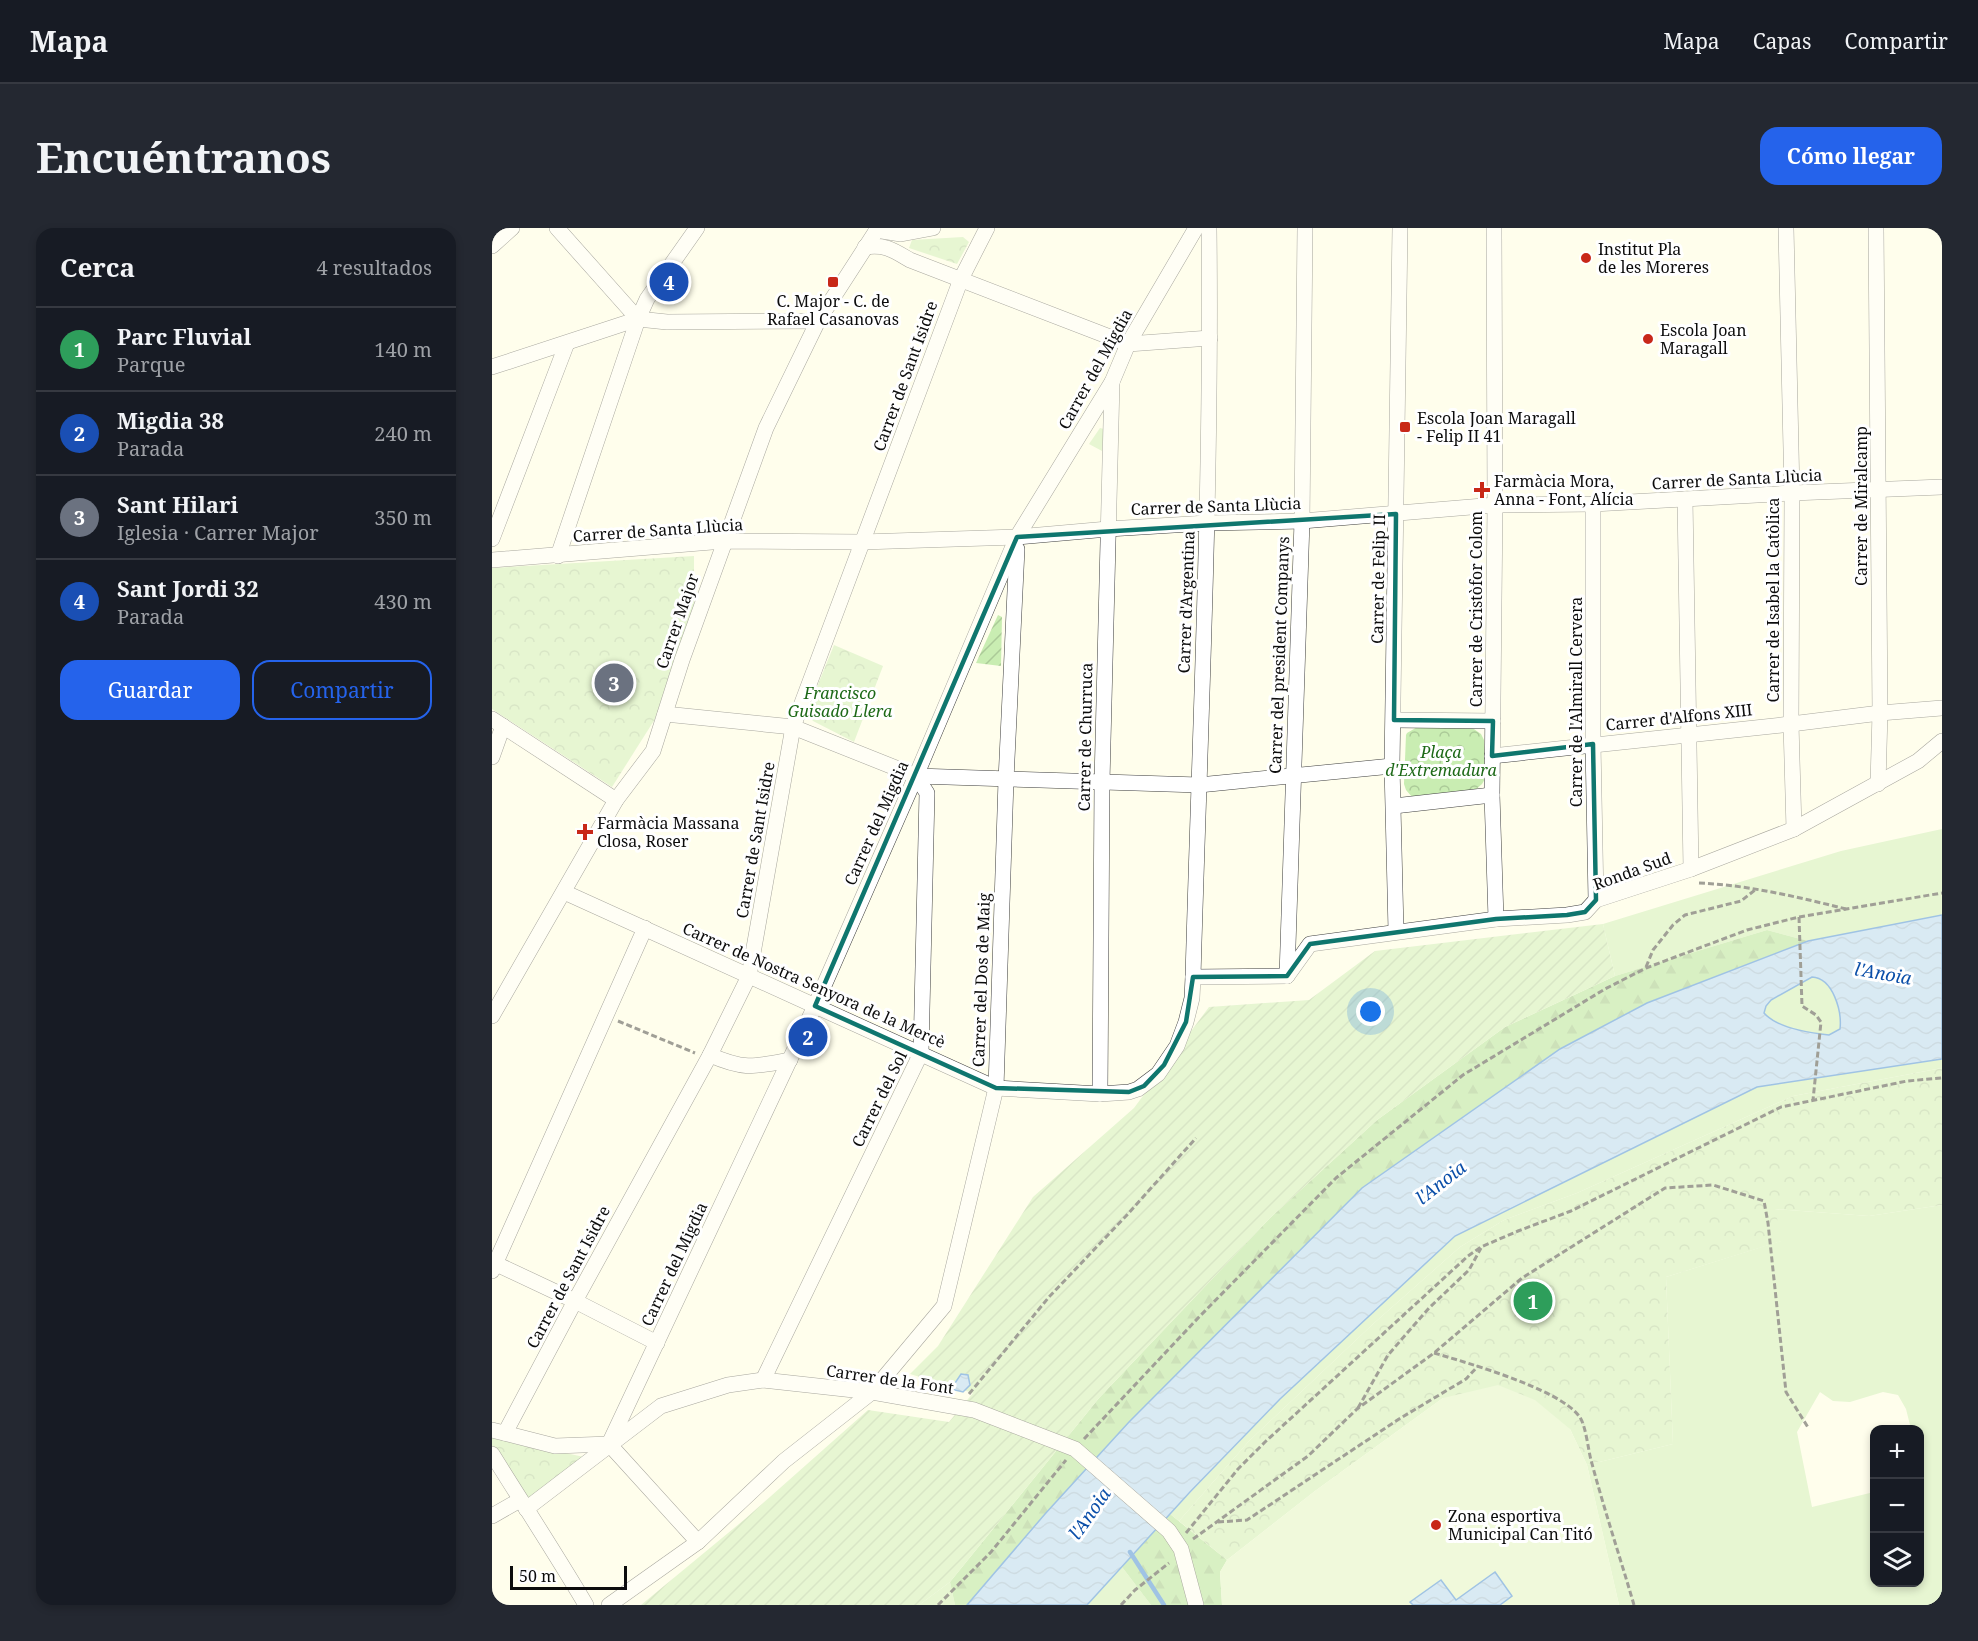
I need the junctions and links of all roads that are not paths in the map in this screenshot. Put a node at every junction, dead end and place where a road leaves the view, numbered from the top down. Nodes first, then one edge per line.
1 (512, 228) edge
2 (557, 228) edge
3 (697, 228) edge
4 (933, 228) edge
5 (987, 228) edge
6 (1196, 228) edge
7 (1209, 228) edge
8 (1305, 228) edge
9 (1400, 228) edge
10 (1494, 228) edge
11 (1786, 228) edge
12 (1876, 228) edge
13 (877, 229) edge
14 (901, 234) junction
15 (492, 246) edge
16 (865, 247) junction
17 (910, 260) junction
18 (961, 279) junction
19 (638, 319) junction
20 (818, 321) junction
21 (1210, 338) junction
22 (567, 343) junction
23 (1128, 344) junction
24 (492, 367) edge
25 (1112, 382) junction
26 (1942, 487) edge
27 (1879, 491) junction
28 (1791, 493) junction
29 (1685, 500) junction
30 (1593, 504) junction
31 (1495, 505) junction
32 (1396, 514) junction
33 (1302, 521) junction
34 (1207, 523) junction
35 (1108, 529) junction
36 (1017, 537) junction
37 (492, 539) edge
38 (724, 541) junction
39 (862, 542) junction
40 (558, 556) junction
41 (492, 560) edge
42 (1942, 708) edge
43 (1880, 713) junction
44 (665, 714) junction
45 (1394, 720) junction
46 (1493, 721) junction
47 (498, 723) edge
48 (1791, 724) junction
49 (793, 727) junction
50 (1689, 734) junction
51 (1942, 741) edge
52 (1593, 744) junction
53 (1492, 756) junction
54 (492, 757) edge
55 (1392, 766) junction
56 (916, 776) junction
57 (1293, 776) junction
58 (1006, 780) junction
59 (1102, 782) junction
60 (1878, 784) junction
61 (1199, 785) junction
62 (1492, 795) junction
63 (616, 801) junction
64 (1394, 806) junction
65 (1794, 829) junction
66 (1690, 869) junction
67 (564, 892) junction
68 (1596, 900) junction
69 (1496, 919) junction
70 (645, 928) junction
71 (1396, 931) junction
72 (749, 976) junction
73 (1287, 976) junction
74 (1193, 977) junction
75 (815, 1006) junction
76 (494, 1008) edge
77 (921, 1053) junction
78 (710, 1056) junction
79 (790, 1060) junction
80 (996, 1088) junction
81 (1100, 1094) junction
82 (493, 1266) edge
83 (575, 1300) junction
84 (657, 1343) junction
85 (763, 1380) junction
86 (872, 1392) junction
87 (498, 1432) edge
88 (609, 1444) junction
89 (492, 1454) edge
90 (523, 1505) junction
91 (492, 1516) edge
92 (698, 1542) junction
93 (586, 1605) edge
94 (609, 1605) edge
95 (1196, 1605) edge

1 - 15 street
2 - 19 street
3 - 19 street
4 - 14 street
5 - 18 street, Carrer de Sant Isidre
6 - 23 street, Carrer del Migdia
7 - 21 street, Carrer d'Argentina
8 - 33 street, Carrer del president Companys
9 - 32 street, Carrer de Felip II
10 - 31 street, Carrer de Cristòfor Colom
11 - 28 street, Carrer de Isabel la Catòlica
12 - 27 street, Carrer de Miralcamp
13 - 14 street
13 - 16 street, Carrer Major
14 - 17 street
16 - 17 street
16 - 20 street, Carrer Major
17 - 18 street
18 - 23 street
18 - 39 street, Carrer de Sant Isidre
19 - 20 street
19 - 22 street
19 - 40 street
20 - 38 street, Carrer Major
21 - 23 street
21 - 34 street, Carrer d'Argentina
22 - 24 street
22 - 37 street
23 - 25 street, Carrer del Migdia
25 - 35 street, Carrer de Churruca
25 - 36 street, Carrer del Migdia
26 - 27 street, Carrer de Santa Llùcia
27 - 28 street, Carrer de Santa Llùcia
27 - 43 street, Carrer de Miralcamp
28 - 29 street, Carrer de Santa Llùcia
28 - 48 street, Carrer de Isabel la Catòlica
29 - 30 street, Carrer de Santa Llùcia
29 - 50 street
30 - 31 street, Carrer de Santa Llùcia
30 - 52 street, Carrer de l'Almirall Cervera
31 - 32 street, Carrer de Santa Llùcia
31 - 46 street, Carrer de Cristòfor Colom
32 - 33 street, Carrer de Santa Llùcia
32 - 45 street, Carrer de Felip II
33 - 34 street, Carrer de Santa Llùcia
33 - 57 street, Carrer del president Companys
34 - 35 street, Carrer de Santa Llùcia
34 - 61 street, Carrer d'Argentina
35 - 36 street, Carrer de Santa Llùcia
35 - 59 street, Carrer de Churruca
36 - 39 street, Carrer de Santa Llùcia
36 - 56 street, Carrer del Migdia
36 - 58 street, Carrer del Dos de Maig
38 - 39 street, Carrer de Santa Llùcia
38 - 40 street, Carrer de Santa Llùcia
38 - 44 street, Carrer Major
39 - 49 street, Carrer de Sant Isidre
40 - 41 street, Carrer de Santa Llùcia
42 - 43 street, Carrer d'Alfons XIII
43 - 48 street, Carrer d'Alfons XIII
43 - 60 street, Carrer de Miralcamp
44 - 49 street
44 - 63 street, Carrer Major
45 - 46 street
45 - 55 street, Carrer de Felip II
46 - 53 street, Carrer de Cristòfor Colom
47 - 54 street
47 - 63 street
48 - 50 street, Carrer d'Alfons XIII
48 - 65 street, Carrer de Isabel la Catòlica
49 - 56 street
49 - 72 street, Carrer de Sant Isidre
50 - 52 street, Carrer d'Alfons XIII
50 - 66 street
51 - 60 street, Ronda Sud
52 - 53 street, Carrer d'Alfons XIII
52 - 68 street, Carrer de l'Almirall Cervera
53 - 62 street, Carrer de Cristòfor Colom
55 - 57 street
55 - 64 street, Carrer de Felip II
56 - 58 street
56 - 75 street, Carrer del Migdia
56 - 77 street, Carrer del Sol
57 - 61 street
57 - 73 street, Carrer del president Companys
58 - 59 street
58 - 80 street, Carrer del Dos de Maig
59 - 61 street
59 - 81 street, Carrer de Churruca
60 - 65 street, Ronda Sud
61 - 74 street, Carrer d'Argentina
62 - 64 street
62 - 69 street, Carrer de Cristòfor Colom
63 - 67 street, Carrer Major
64 - 71 street, Carrer de Felip II
65 - 66 street, Ronda Sud
66 - 68 street, Ronda Sud
67 - 70 street, Carrer de Nostra Senyora de la Mercè
67 - 76 street, Carrer Major
68 - 69 street, Ronda Sud
69 - 71 street, Ronda Sud
70 - 72 street, Carrer de Nostra Senyora de la Mercè
70 - 82 street
71 - 73 street, Ronda Sud
72 - 75 street, Carrer de Nostra Senyora de la Mercè
72 - 78 street, Carrer de Sant Isidre
73 - 74 street
74 - 81 street, Carrer de Nostra Senyora de la Mercè
75 - 77 street, Carrer de Nostra Senyora de la Mercè
75 - 79 street, Carrer del Migdia
77 - 80 street, Carrer de Nostra Senyora de la Mercè
77 - 85 street, Carrer del Sol
78 - 79 street
78 - 83 street, Carrer de Sant Isidre
79 - 84 street, Carrer del Migdia
80 - 81 street, Carrer de Nostra Senyora de la Mercè
80 - 86 street, Carrer del Dos de Maig
82 - 83 street
83 - 84 street
83 - 87 street, Carrer de Sant Isidre
84 - 88 street, Carrer del Migdia
85 - 86 street, Carrer de la Font
85 - 88 street, Carrer de la Font
86 - 92 street, Carrer del Dos de Maig
86 - 95 street, Carrer de la Font
87 - 88 street
88 - 90 street, Carrer de la Font
88 - 92 street
89 - 90 street
90 - 91 street, Carrer de la Font
90 - 93 street
92 - 94 street, Carrer del Dos de Maig

